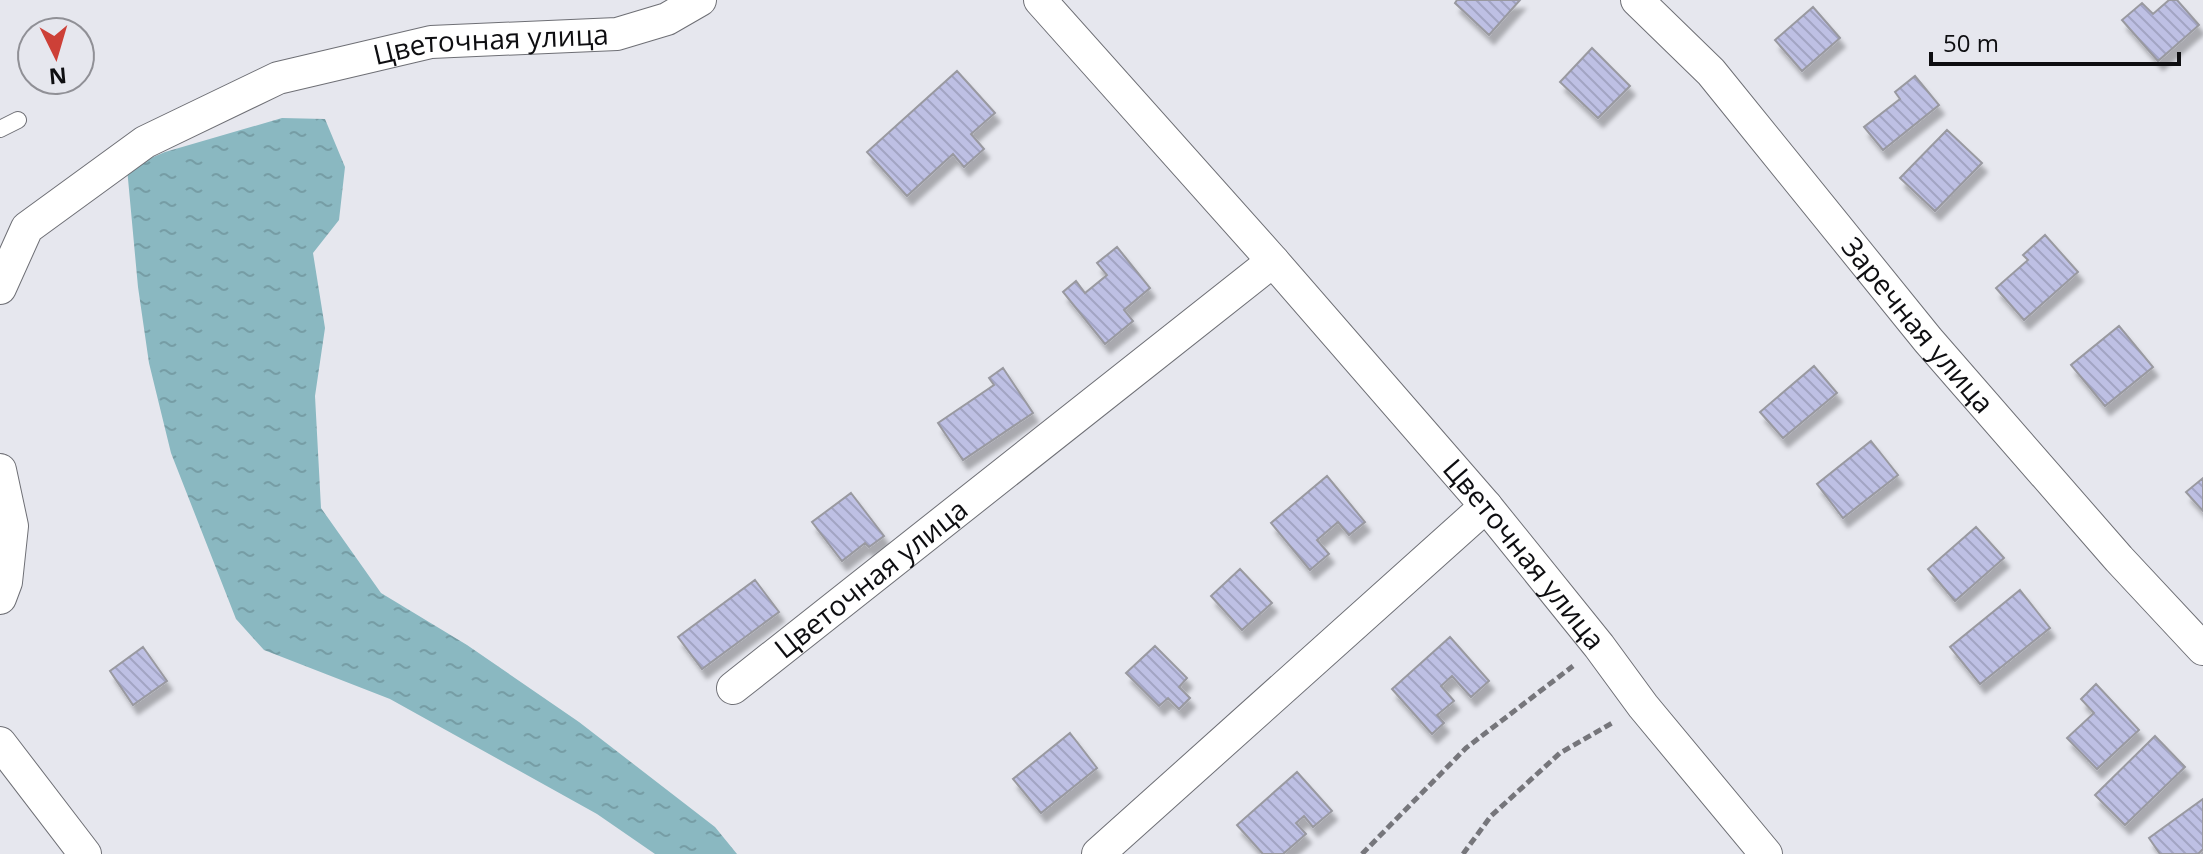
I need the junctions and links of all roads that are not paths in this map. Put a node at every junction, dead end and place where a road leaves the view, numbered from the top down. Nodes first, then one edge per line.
1 (700, 0) edge
2 (1040, 0) edge
3 (1637, 0) edge
4 (18, 120) dead end
5 (0, 129) edge
6 (1273, 261) junction
7 (0, 288) edge
8 (0, 470) edge
9 (1486, 506) junction
10 (0, 598) edge
11 (2203, 649) edge
12 (733, 688) dead end
13 (0, 743) edge
14 (85, 854) edge
15 (1098, 854) edge
16 (1766, 854) edge

1 - 7 street, Цветочная улица
2 - 6 street, Цветочная улица
3 - 11 street, Заречная улица
4 - 5 lane
6 - 9 street, Цветочная улица
6 - 12 street, Цветочная улица
8 - 10 street
9 - 15 street
9 - 16 street, Цветочная улица
13 - 14 street

